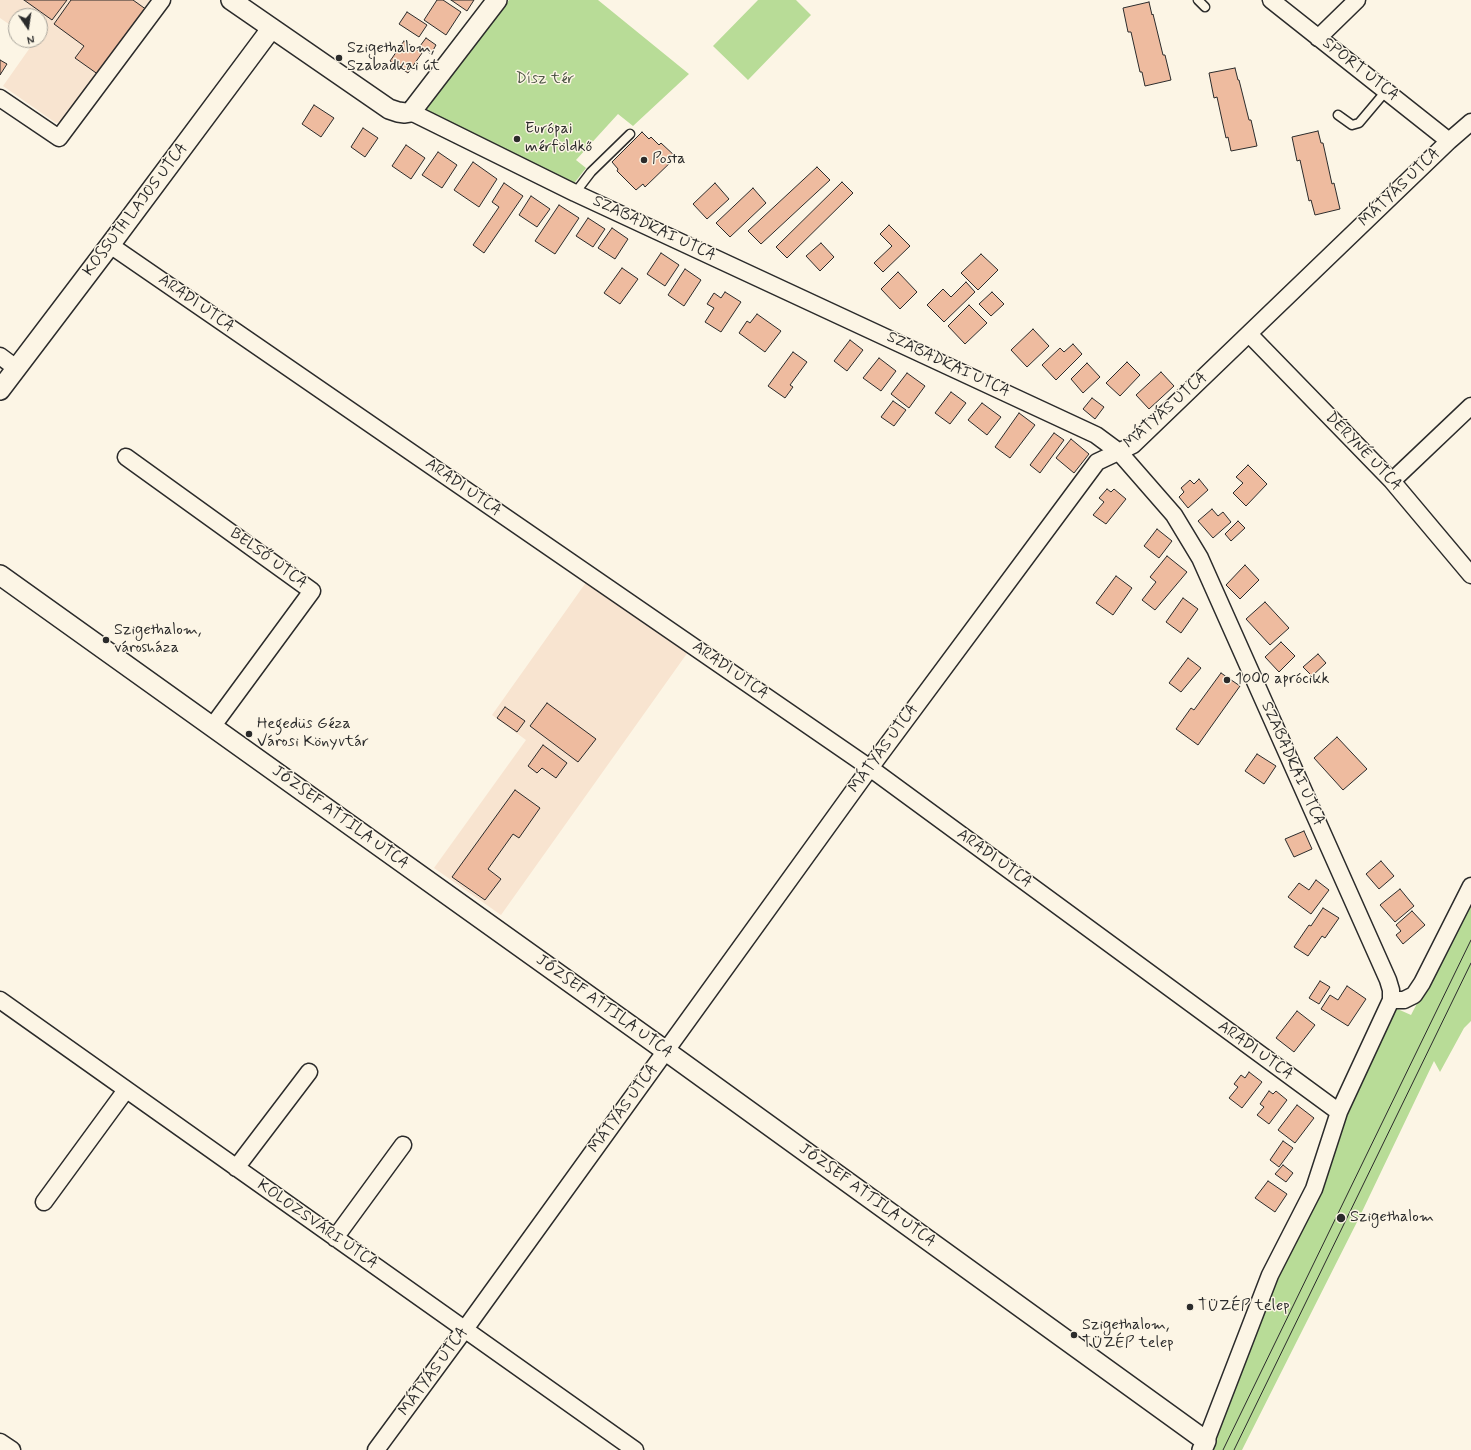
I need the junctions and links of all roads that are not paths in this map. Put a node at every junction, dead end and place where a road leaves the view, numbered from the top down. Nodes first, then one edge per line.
1 (162, 0) edge
2 (231, 0) edge
3 (497, 0) edge
4 (1198, 0) edge
5 (1270, 0) edge
6 (1357, 0) edge
7 (1205, 6) dead end
8 (271, 29) junction
9 (1318, 38) junction
10 (1386, 91) junction
11 (0, 98) edge
12 (411, 112) junction
13 (1338, 115) dead end
14 (1471, 122) edge
15 (630, 134) dead end
16 (1449, 141) junction
17 (575, 193) junction
18 (110, 245) junction
19 (1249, 334) junction
20 (0, 356) edge
21 (16, 368) junction
22 (0, 390) edge
23 (1471, 406) edge
24 (1119, 452) junction
25 (126, 457) dead end
26 (1392, 481) junction
27 (0, 574) edge
28 (1471, 575) edge
29 (212, 727) junction
30 (870, 768) junction
31 (1471, 886) edge
32 (0, 1000) edge
33 (1391, 1000) junction
34 (666, 1051) junction
35 (309, 1072) dead end
36 (126, 1090) junction
37 (1339, 1112) junction
38 (403, 1145) dead end
39 (236, 1168) junction
40 (44, 1202) dead end
41 (335, 1238) junction
42 (465, 1329) junction
43 (0, 1442) edge
44 (1204, 1446) edge
45 (12, 1450) edge
46 (376, 1450) edge
47 (635, 1450) edge

1 - 11 street
2 - 8 street, SZABADKAI UTCA
3 - 12 street
4 - 7 lane
5 - 9 street, SPORT UTCA
6 - 9 street
8 - 12 street, SZABADKAI UTCA
8 - 18 street, KOSSUTH LAJOS UTCA
9 - 10 street, SPORT UTCA
10 - 13 lane
10 - 16 street, SPORT UTCA
12 - 17 street, SZABADKAI UTCA
14 - 16 street, MÁTYÁS UTCA
15 - 17 lane
16 - 19 street, MÁTYÁS UTCA
17 - 24 street, SZABADKAI UTCA
18 - 21 street, KOSSUTH LAJOS UTCA
18 - 30 street, ARADI UTCA
19 - 24 street, MÁTYÁS UTCA
19 - 26 street, DÉRYNÉ UTCA
20 - 21 street
21 - 22 street, KOSSUTH LAJOS UTCA
23 - 26 street
24 - 30 street, MÁTYÁS UTCA
24 - 33 street, SZABADKAI UTCA
25 - 29 street, BELSŐ UTCA
26 - 28 street, DÉRYNÉ UTCA
27 - 29 street, JÓZSEF ATTILA UTCA
29 - 34 street, JÓZSEF ATTILA UTCA
30 - 34 street, MÁTYÁS UTCA
30 - 37 street, ARADI UTCA
31 - 33 street
32 - 36 street, KOLOZSVÁRI UTCA
33 - 37 street
34 - 42 street, MÁTYÁS UTCA
34 - 44 street, JÓZSEF ATTILA UTCA
35 - 39 street
36 - 39 street, KOLOZSVÁRI UTCA
36 - 40 street
37 - 44 street
38 - 41 street
39 - 41 street, KOLOZSVÁRI UTCA
41 - 42 street, KOLOZSVÁRI UTCA
42 - 46 street, MÁTYÁS UTCA
42 - 47 street, KOLOZSVÁRI UTCA
43 - 45 street

